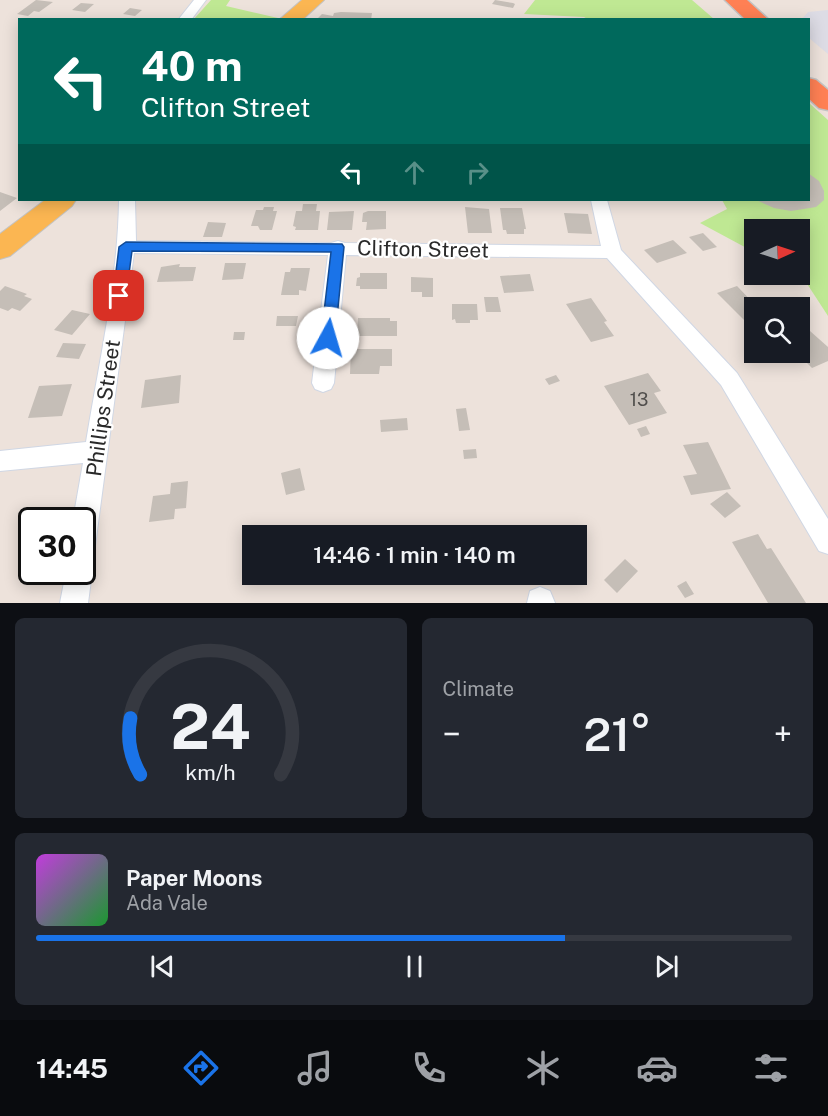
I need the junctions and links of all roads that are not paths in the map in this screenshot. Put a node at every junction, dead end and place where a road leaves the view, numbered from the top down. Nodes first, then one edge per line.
1 (200, 0) edge
2 (314, 0) edge
3 (729, 9) edge
4 (186, 18) edge
5 (292, 18) edge
6 (754, 18) edge
7 (810, 63) edge
8 (828, 77) edge
9 (810, 88) edge
10 (828, 103) edge
11 (61, 201) edge
12 (127, 201) edge
13 (599, 201) edge
14 (126, 247) junction
15 (338, 247) junction
16 (0, 249) edge
17 (612, 252) junction
18 (323, 383) dead end
19 (97, 452) junction
20 (0, 460) edge
21 (88, 507) edge
22 (828, 542) edge
23 (77, 585) edge
24 (74, 603) edge

1 - 4 street
2 - 5 main road
3 - 6 highway
7 - 8 highway
9 - 10 highway
11 - 16 main road
12 - 14 street, Phillips Street
13 - 17 street
14 - 15 street, Clifton Street
14 - 19 street, Phillips Street
15 - 17 street, Clifton Street
15 - 18 street
17 - 22 street
19 - 20 street
19 - 21 street, Phillips Street
23 - 24 street

